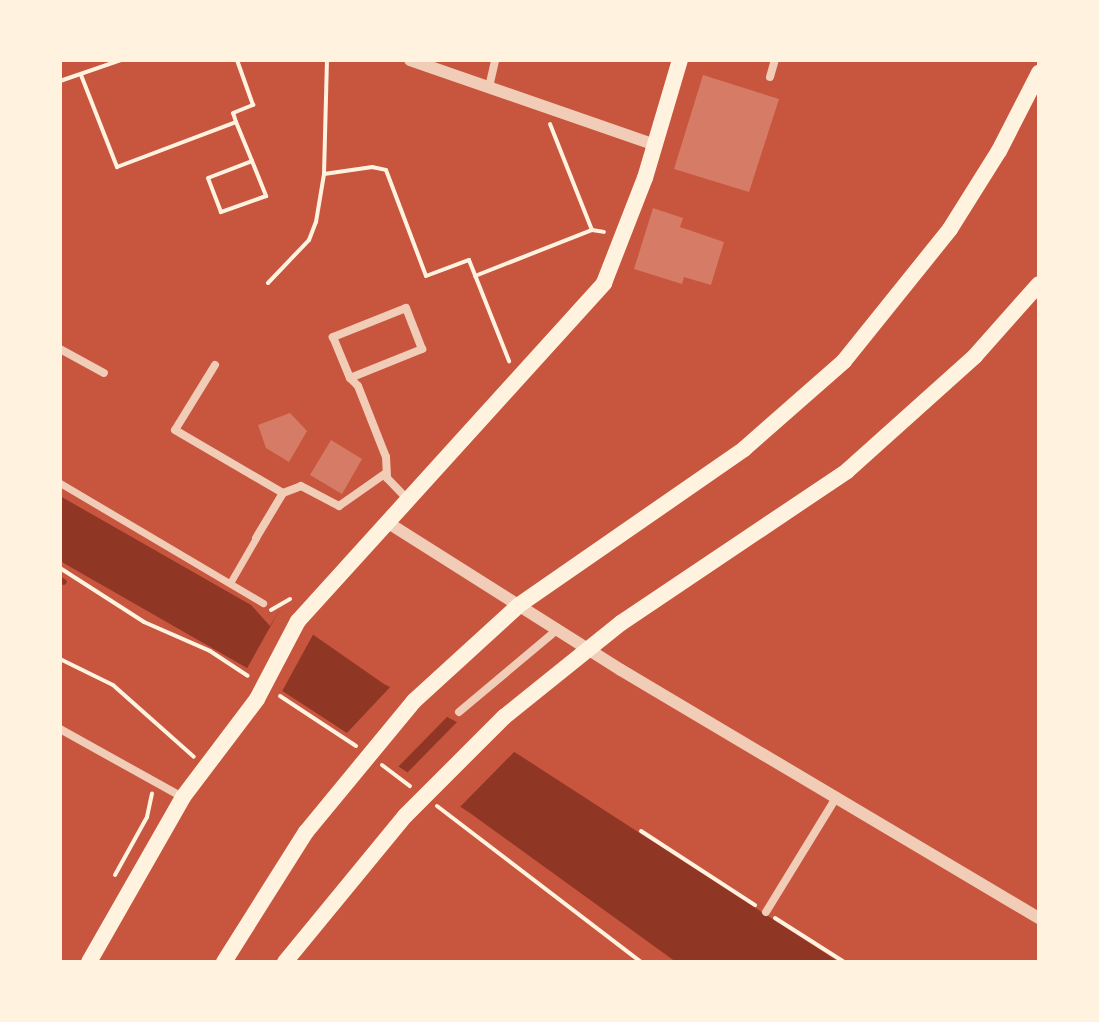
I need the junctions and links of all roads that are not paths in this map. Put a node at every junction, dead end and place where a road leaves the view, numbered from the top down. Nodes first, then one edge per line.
1 (410, 60) edge
2 (495, 60) edge
3 (680, 60) edge
4 (775, 60) edge
5 (1039, 73) edge
6 (770, 77) dead end
7 (489, 87) junction
8 (656, 145) junction
9 (1039, 284) edge
10 (60, 349) edge
11 (215, 365) dead end
12 (104, 373) dead end
13 (350, 378) junction
14 (386, 473) junction
15 (60, 483) edge
16 (283, 493) junction
17 (410, 501) junction
18 (390, 524) junction
19 (256, 538) joint
20 (230, 583) junction
21 (263, 603) dead end
22 (558, 629) junction
23 (459, 712) dead end
24 (60, 729) edge
25 (837, 796) junction
26 (183, 797) junction
27 (766, 912) road end
28 (1039, 918) edge
29 (89, 962) edge
30 (224, 962) edge
31 (285, 962) edge

1 - 7 street
2 - 7 street
3 - 8 main road
4 - 6 street
5 - 30 main road
7 - 8 street
8 - 17 main road
9 - 31 main road
10 - 12 street
11 - 16 street
13 - 13 street
13 - 14 street
14 - 16 street
14 - 17 street
15 - 20 street
16 - 19 street
17 - 18 main road
18 - 22 street
18 - 26 main road
19 - 20 street
20 - 21 street
22 - 23 street
22 - 25 street
24 - 26 street
25 - 27 street
25 - 28 street
26 - 29 main road

